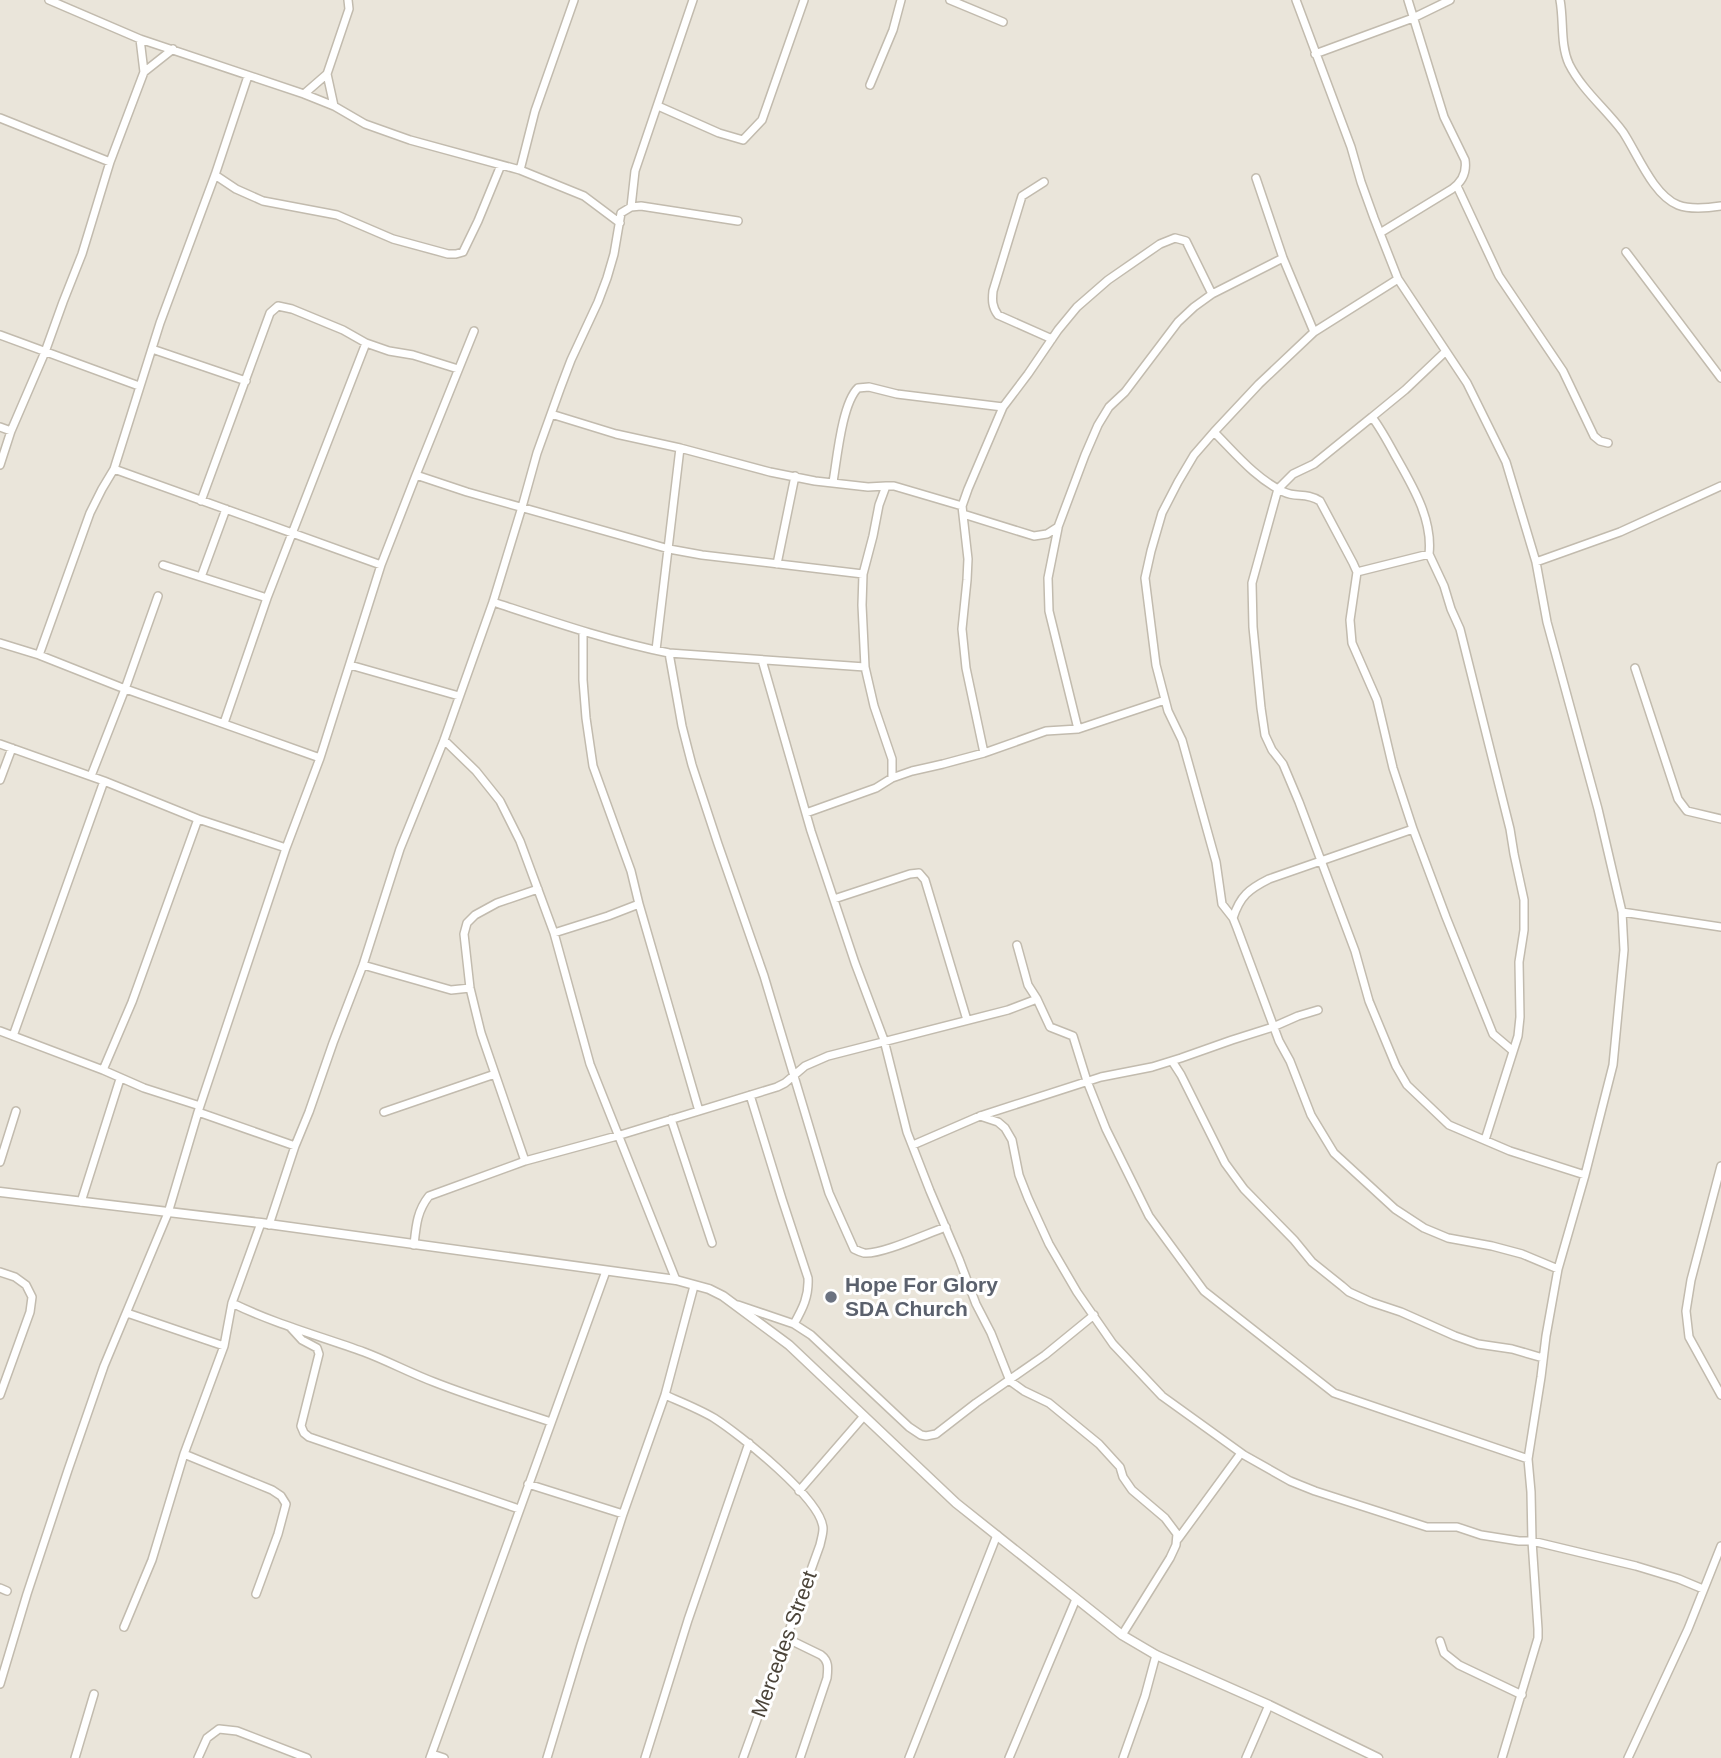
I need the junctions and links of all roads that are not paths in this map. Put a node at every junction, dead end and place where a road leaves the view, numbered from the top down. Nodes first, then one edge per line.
1 (49, 0) edge
2 (348, 0) edge
3 (574, 0) edge
4 (693, 0) edge
5 (804, 0) edge
6 (901, 0) edge
7 (950, 0) edge
8 (1296, 0) edge
9 (1408, 0) edge
10 (1450, 0) edge
11 (1559, 0) edge
12 (1413, 18) junction
13 (1003, 22) dead end
14 (140, 38) junction
15 (173, 49) junction
16 (1315, 54) junction
17 (144, 72) junction
18 (327, 74) junction
19 (248, 76) junction
20 (870, 85) dead end
21 (304, 94) junction
22 (334, 106) junction
23 (658, 106) junction
24 (0, 118) edge
25 (110, 162) junction
26 (501, 165) junction
27 (520, 170) junction
28 (215, 175) junction
29 (1256, 178) dead end
30 (1044, 182) dead end
31 (1457, 186) junction
32 (1721, 206) edge
33 (631, 207) junction
34 (738, 221) dead end
35 (620, 223) junction
36 (1380, 233) junction
37 (1626, 252) dead end
38 (1283, 258) junction
39 (1398, 279) junction
40 (1212, 294) junction
41 (474, 331) dead end
42 (1314, 332) junction
43 (0, 335) edge
44 (1052, 339) junction
45 (366, 343) junction
46 (152, 349) junction
47 (46, 352) junction
48 (1445, 352) junction
49 (458, 369) junction
50 (1721, 378) edge
51 (246, 381) junction
52 (139, 386) junction
53 (1003, 407) junction
54 (551, 414) junction
55 (1372, 417) junction
56 (0, 427) edge
57 (11, 431) junction
58 (1214, 432) junction
59 (1608, 443) dead end
60 (680, 448) junction
61 (0, 465) edge
62 (114, 469) junction
63 (416, 475) junction
64 (795, 476) junction
65 (833, 482) junction
66 (886, 486) junction
67 (1721, 486) edge
68 (1278, 489) junction
69 (201, 501) junction
70 (522, 508) junction
71 (226, 509) junction
72 (963, 510) junction
73 (1058, 527) junction
74 (292, 532) junction
75 (669, 549) junction
76 (1429, 554) junction
77 (1536, 562) junction
78 (777, 564) junction
79 (163, 565) dead end
80 (382, 565) junction
81 (1357, 572) junction
82 (863, 574) junction
83 (201, 577) junction
84 (158, 596) dead end
85 (267, 598) junction
86 (492, 602) junction
87 (583, 631) junction
88 (0, 643) edge
89 (656, 650) junction
90 (669, 653) junction
91 (39, 655) junction
92 (762, 660) junction
93 (349, 665) junction
94 (865, 667) junction
95 (1635, 668) dead end
96 (125, 689) junction
97 (459, 696) junction
98 (1165, 700) junction
99 (224, 723) junction
100 (1079, 729) junction
101 (444, 740) junction
102 (0, 744) edge
103 (12, 748) junction
104 (984, 753) junction
105 (320, 758) junction
106 (91, 776) junction
107 (892, 778) junction
108 (0, 780) edge
109 (104, 781) junction
110 (806, 813) junction
111 (198, 819) junction
112 (1721, 819) edge
113 (1413, 829) junction
114 (286, 848) junction
115 (1321, 861) junction
116 (538, 889) junction
117 (834, 899) junction
118 (639, 904) junction
119 (1622, 912) junction
120 (1233, 918) junction
121 (1721, 927) edge
122 (554, 933) junction
123 (1017, 946) dead end
124 (363, 965) junction
125 (470, 988) junction
126 (1037, 999) junction
127 (1318, 1010) dead end
128 (967, 1020) junction
129 (1273, 1027) junction
130 (0, 1031) edge
131 (13, 1035) junction
132 (884, 1040) junction
133 (1513, 1051) junction
134 (1172, 1061) junction
135 (103, 1070) junction
136 (495, 1074) junction
137 (793, 1076) junction
138 (120, 1079) junction
139 (1087, 1081) junction
140 (750, 1095) junction
141 (199, 1109) junction
142 (16, 1111) dead end
143 (699, 1111) junction
144 (384, 1112) dead end
145 (979, 1116) junction
146 (671, 1119) junction
147 (617, 1136) junction
148 (1485, 1140) junction
149 (913, 1145) junction
150 (295, 1146) junction
151 (525, 1161) junction
152 (0, 1162) edge
153 (1721, 1166) edge
154 (1585, 1175) junction
155 (0, 1192) edge
156 (81, 1202) junction
157 (168, 1213) junction
158 (265, 1224) junction
159 (946, 1227) junction
160 (712, 1243) dead end
161 (414, 1245) junction
162 (1558, 1269) junction
163 (606, 1271) junction
164 (0, 1272) edge
165 (676, 1280) junction
166 (694, 1286) junction
167 (232, 1304) junction
168 (734, 1304) junction
169 (127, 1313) junction
170 (1094, 1315) junction
171 (794, 1324) junction
172 (291, 1328) junction
173 (224, 1346) junction
174 (1543, 1358) junction
175 (4, 1374) edge
176 (1010, 1381) junction
177 (0, 1395) edge
178 (665, 1395) junction
179 (1721, 1395) edge
180 (864, 1416) junction
181 (551, 1422) junction
182 (749, 1443) junction
183 (1241, 1453) junction
184 (184, 1454) junction
185 (1528, 1459) junction
186 (528, 1484) junction
187 (799, 1491) junction
188 (519, 1510) junction
189 (623, 1514) junction
190 (997, 1535) junction
191 (1178, 1539) junction
192 (1532, 1541) junction
193 (1721, 1546) edge
194 (1703, 1589) junction
195 (256, 1594) dead end
196 (1076, 1600) junction
197 (124, 1627) dead end
198 (1122, 1635) junction
199 (786, 1638) junction
200 (1440, 1641) dead end
201 (1156, 1655) junction
202 (0, 1682) edge
203 (94, 1694) dead end
204 (1521, 1695) junction
205 (1269, 1705) junction
206 (431, 1756) edge
207 (75, 1758) edge
208 (198, 1758) edge
209 (307, 1758) edge
210 (444, 1758) edge
211 (547, 1758) edge
212 (645, 1758) edge
213 (743, 1758) edge
214 (800, 1758) edge
215 (909, 1758) edge
216 (1009, 1758) edge
217 (1123, 1758) edge
218 (1246, 1758) edge
219 (1378, 1758) edge
220 (1502, 1758) edge
221 (1628, 1758) edge

1 - 14 street
2 - 18 street
3 - 27 street
4 - 23 street
5 - 23 street
6 - 20 street
7 - 13 street
8 - 16 street
9 - 12 street
10 - 12 street
11 - 32 street
12 - 16 street
12 - 31 street
14 - 15 street
14 - 17 street
15 - 17 street
15 - 19 street
16 - 36 street
17 - 25 street
18 - 21 street
18 - 22 street
19 - 21 street
19 - 28 street
21 - 22 street
22 - 26 street
23 - 33 street
24 - 25 street
25 - 47 street
26 - 27 street
26 - 28 street
27 - 35 street
28 - 46 street
29 - 38 street
30 - 44 street
31 - 36 street
31 - 59 street
33 - 34 street
33 - 35 street
35 - 54 street
36 - 39 street
37 - 50 street
38 - 40 street
38 - 42 street
39 - 42 street
39 - 48 street
40 - 44 street
40 - 73 street
41 - 49 street
42 - 58 street
43 - 47 street
44 - 53 street
45 - 49 street
45 - 51 street
45 - 74 street
46 - 51 street
46 - 52 street
47 - 52 street
47 - 57 street
48 - 55 street
48 - 77 street
49 - 63 street
51 - 69 street
52 - 62 street
53 - 65 street
53 - 72 street
54 - 60 street
54 - 70 street
55 - 68 street
55 - 76 street
56 - 57 street
57 - 61 street
58 - 68 street
58 - 98 street
60 - 64 street
60 - 75 street
62 - 69 street
62 - 91 street
63 - 70 street
63 - 80 street
64 - 65 street
64 - 78 street
65 - 66 street
66 - 72 street
66 - 82 street
67 - 77 street
68 - 81 street
68 - 115 street
69 - 71 street
70 - 75 street
70 - 86 street
71 - 74 street
71 - 83 street
72 - 73 street
72 - 104 street
73 - 100 street
74 - 80 street
74 - 85 street
75 - 78 street
75 - 89 street
76 - 81 street
76 - 133 street
77 - 119 street
78 - 82 street
79 - 83 street
80 - 93 street
81 - 113 street
82 - 94 street
83 - 85 street
84 - 96 street
85 - 99 street
86 - 87 street
86 - 97 street
87 - 89 street
87 - 118 street
88 - 91 street
89 - 90 street
90 - 92 street
90 - 137 street
91 - 96 street
92 - 94 street
92 - 110 street
93 - 97 street
93 - 105 street
94 - 107 street
95 - 112 street
96 - 99 street
96 - 106 street
97 - 101 street
98 - 100 street
98 - 120 street
99 - 105 street
100 - 104 street
101 - 116 street
101 - 124 street
102 - 103 street
103 - 106 street
103 - 108 street
104 - 107 street
105 - 114 street
106 - 109 street
107 - 110 street
109 - 111 street
109 - 131 street
110 - 117 street
111 - 114 street
111 - 135 street
113 - 115 street
113 - 133 street
114 - 141 street
115 - 120 street
115 - 148 street
116 - 122 street
116 - 125 street
117 - 128 street
117 - 132 street
118 - 122 street
118 - 143 street
119 - 121 street
119 - 154 street
120 - 129 street
122 - 147 street
123 - 126 street
124 - 125 street
124 - 150 street
125 - 136 street
126 - 128 street
126 - 139 street
127 - 129 street
128 - 132 street
129 - 134 street
129 - 162 street
130 - 131 street
131 - 135 street
132 - 137 street
132 - 149 street
133 - 148 street
134 - 139 street
134 - 174 street
135 - 138 street
136 - 144 street
136 - 151 street
137 - 140 street
137 - 159 street
138 - 141 street
138 - 156 street
139 - 145 street
139 - 185 street
140 - 143 street
140 - 171 street
141 - 150 street
141 - 157 street
142 - 152 street
143 - 146 street
145 - 149 street
145 - 170 street
146 - 147 street
146 - 160 street
147 - 151 street
147 - 165 street
148 - 154 street
149 - 159 street
150 - 158 street
151 - 161 street
153 - 179 street
154 - 162 street
155 - 156 street
156 - 157 street
157 - 158 street
157 - 169 street
158 - 161 street
158 - 167 street
159 - 176 street
161 - 163 street
162 - 174 street
163 - 165 street
163 - 181 street
164 - 175 street
165 - 166 street
166 - 168 street
166 - 178 street
167 - 172 street
167 - 173 street
168 - 171 street
168 - 180 street
169 - 173 street
169 - 202 street
170 - 176 street
170 - 183 street
171 - 176 street
172 - 181 street
172 - 188 street
173 - 184 street
174 - 185 street
175 - 177 street
176 - 191 street
178 - 182 street
178 - 189 street
180 - 187 street
180 - 190 street
181 - 186 street
182 - 187 street
182 - 212 street
183 - 191 street
183 - 192 street
184 - 195 street
184 - 197 street
185 - 192 street
186 - 188 street
186 - 189 street
187 - 199 street, Mercedes Street
188 - 206 street
189 - 211 street
190 - 196 street
190 - 215 street
191 - 198 street
192 - 194 street
192 - 204 street
193 - 194 street
194 - 221 street
196 - 198 street
196 - 216 street
198 - 201 street
199 - 213 street, Mercedes Street
199 - 214 street
200 - 204 street
201 - 205 street
201 - 217 street
203 - 207 street
204 - 220 street
205 - 218 street
205 - 219 street
206 - 210 street
208 - 209 street

